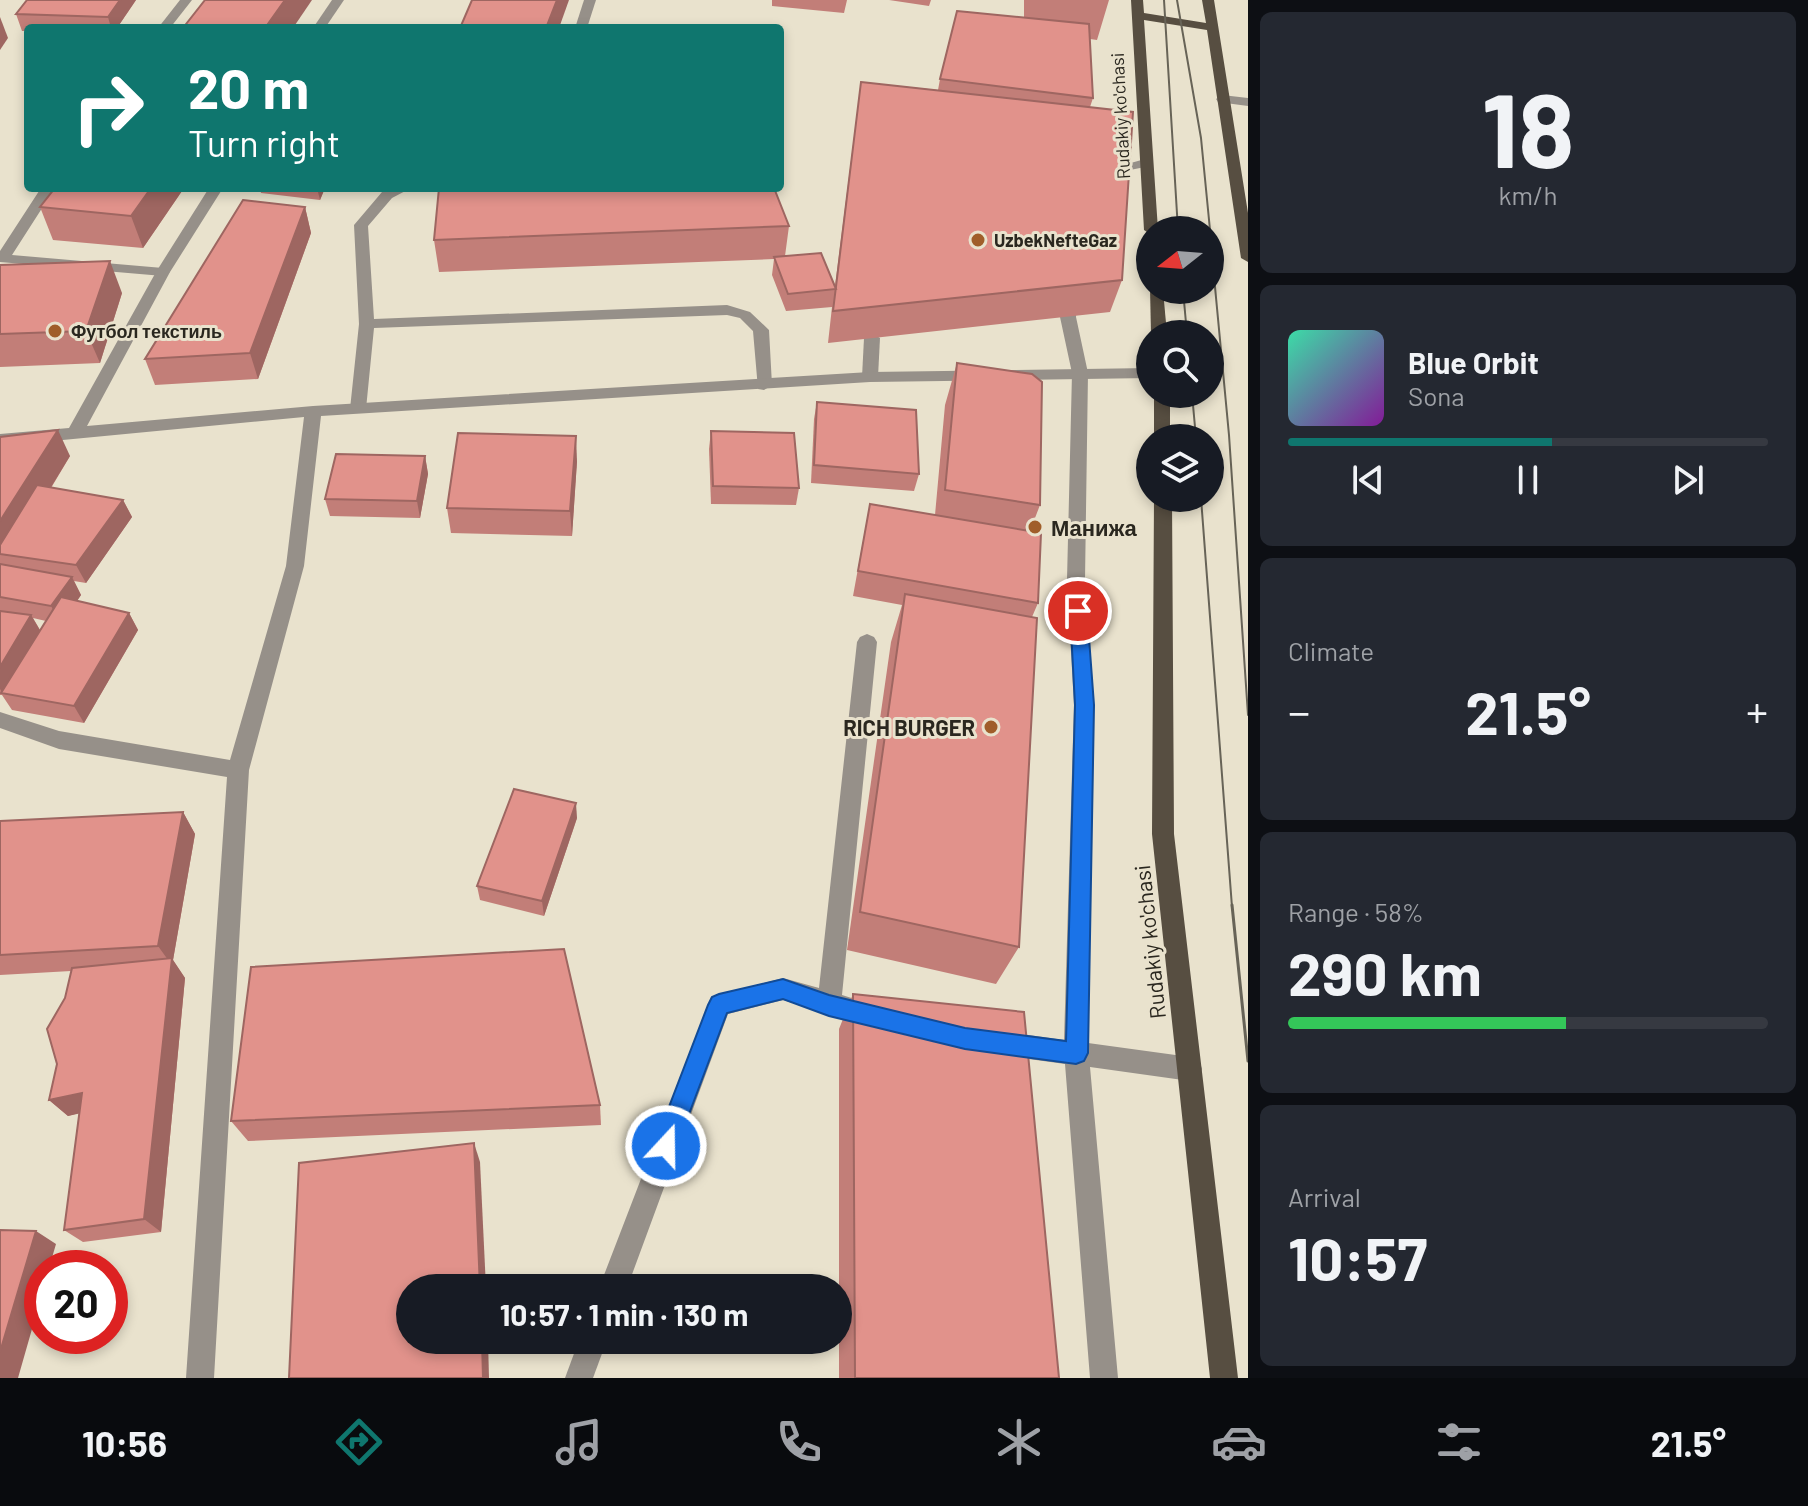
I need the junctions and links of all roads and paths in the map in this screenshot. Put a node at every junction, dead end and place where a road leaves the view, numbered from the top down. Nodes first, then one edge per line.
1 (186, 0) edge
2 (338, 0) edge
3 (590, 0) edge
4 (1137, 0) edge
5 (1208, 0) edge
6 (1139, 16) junction
7 (167, 24) edge
8 (322, 24) edge
9 (582, 24) edge
10 (1210, 27) junction
11 (1222, 99) junction
12 (1248, 102) edge
13 (1145, 163) junction
14 (1120, 168) edge
15 (45, 192) edge
16 (213, 192) edge
17 (394, 192) edge
18 (1150, 216) edge
19 (1, 258) edge
20 (1248, 258) edge
21 (1069, 271) edge
22 (163, 272) junction
23 (367, 324) junction
24 (872, 338) edge
25 (1080, 373) junction
26 (1136, 373) edge
27 (870, 377) junction
28 (764, 385) junction
29 (358, 409) junction
30 (313, 411) junction
31 (76, 431) junction
32 (0, 440) edge
33 (1163, 512) edge
34 (867, 642) dead end
35 (0, 720) edge
36 (238, 770) junction
37 (829, 1005) junction
38 (889, 1020) edge
39 (979, 1040) edge
40 (1076, 1053) junction
41 (1190, 1069) junction
42 (618, 1274) edge
43 (588, 1354) edge
44 (200, 1378) edge
45 (579, 1378) edge
46 (1104, 1378) edge
47 (1224, 1378) edge

1 - 7 street
2 - 8 street
3 - 9 street
4 - 6 main road, Rudakiy ko'chasi
5 - 10 main road
6 - 10 main road
6 - 13 main road, Rudakiy ko'chasi
10 - 11 main road
11 - 12 street
11 - 20 main road
13 - 14 street
13 - 18 main road, Rudakiy ko'chasi
15 - 19 street
16 - 22 street
17 - 23 street
19 - 22 street
21 - 25 street
22 - 31 street
23 - 28 street
23 - 29 street
24 - 27 street
25 - 26 street
25 - 27 street
25 - 40 street
27 - 28 street
28 - 29 street
29 - 30 street
30 - 31 street
30 - 36 street
31 - 32 street
33 - 41 main road, Rudakiy ko'chasi
34 - 37 street
35 - 36 street
36 - 44 street
37 - 38 street
37 - 42 street
39 - 40 street
40 - 41 street
40 - 46 street
41 - 47 main road, Rudakiy ko'chasi
43 - 45 street

